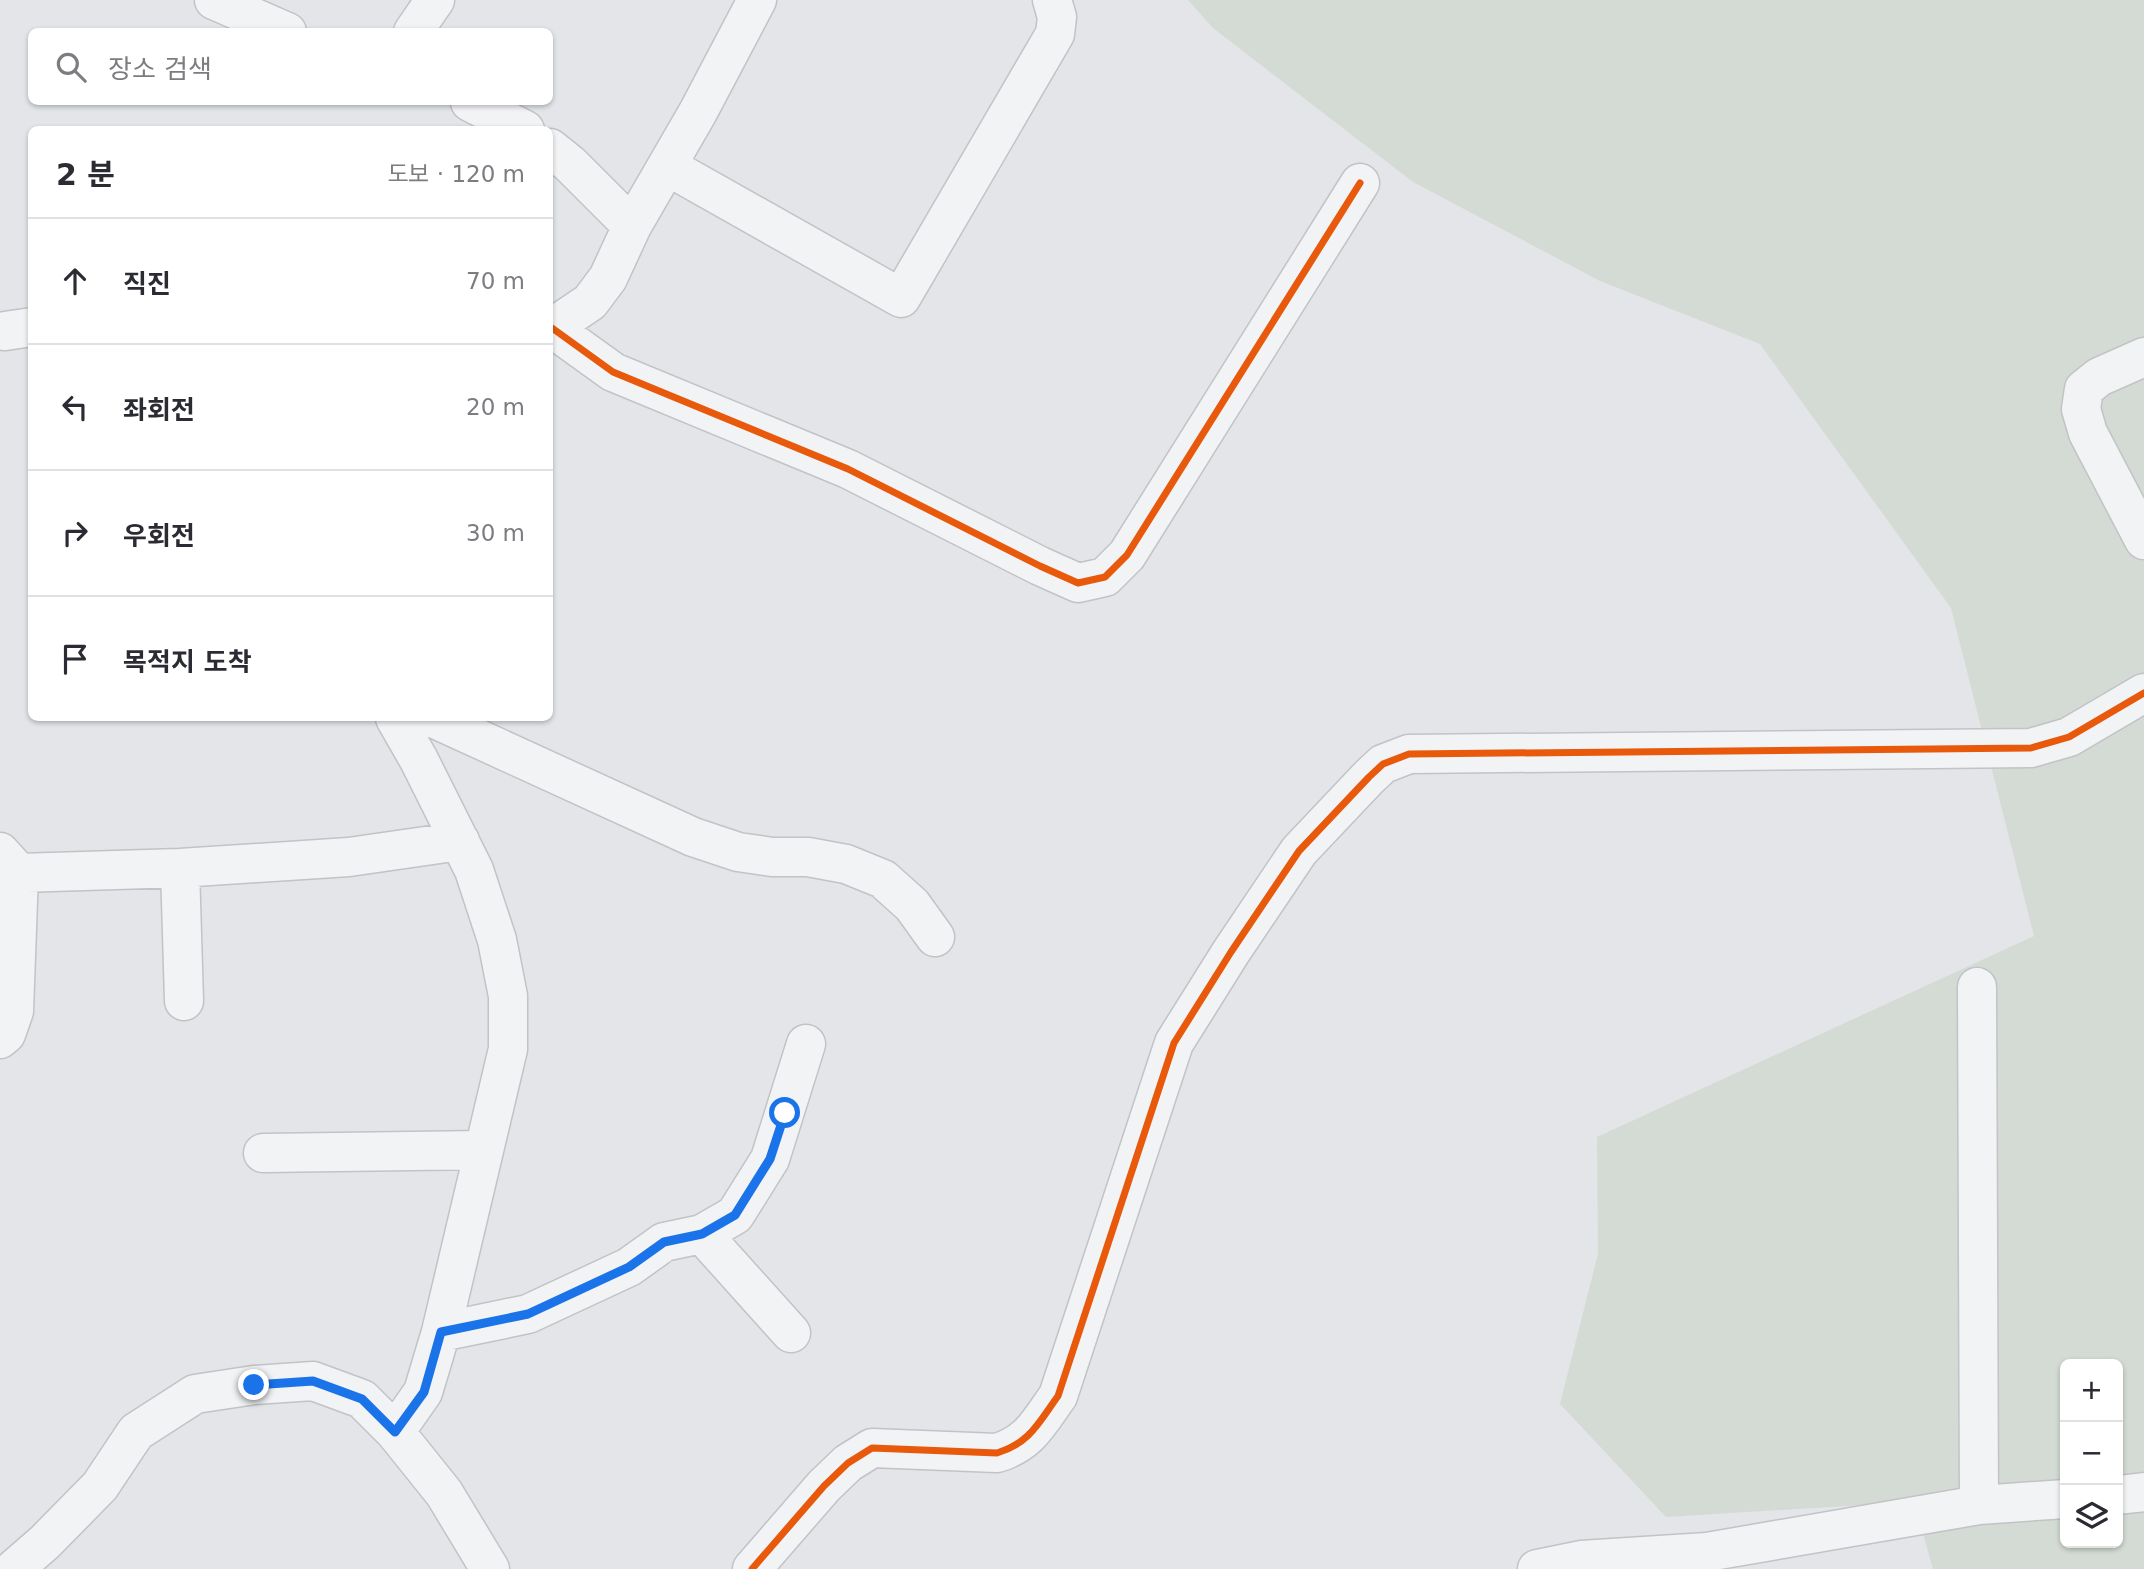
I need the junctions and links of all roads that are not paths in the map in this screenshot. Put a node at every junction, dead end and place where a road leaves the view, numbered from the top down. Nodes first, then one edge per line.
1 (214, 0) edge
2 (435, 0) edge
3 (757, 0) edge
4 (1052, 0) edge
5 (278, 28) edge
6 (416, 28) edge
7 (476, 105) edge
8 (517, 126) edge
9 (553, 150) edge
10 (667, 166) junction
11 (1360, 183) dead end
12 (632, 226) junction
13 (553, 327) edge
14 (553, 329) edge
15 (2144, 357) edge
16 (2144, 540) edge
17 (2144, 693) edge
18 (397, 721) edge
19 (440, 721) edge
20 (460, 841) junction
21 (10, 862) edge
22 (180, 868) junction
23 (935, 937) dead end
24 (1977, 988) dead end
25 (184, 1001) dead end
26 (0, 1039) edge
27 (806, 1044) dead end
28 (484, 1150) junction
29 (263, 1153) dead end
30 (702, 1234) junction
31 (441, 1332) junction
32 (791, 1333) dead end
33 (395, 1432) junction
34 (2144, 1492) edge
35 (2123, 1495) edge
36 (2060, 1499) edge
37 (1979, 1505) junction
38 (14, 1569) edge
39 (490, 1569) edge
40 (752, 1569) edge
41 (1537, 1569) edge

1 - 5 street
2 - 6 street
3 - 10 street
4 - 10 street
7 - 8 street
9 - 12 street
10 - 12 street
11 - 14 street
12 - 13 street
15 - 16 street
17 - 40 street
18 - 20 street
19 - 23 street
20 - 22 street
20 - 28 street
21 - 22 street
21 - 26 street
22 - 25 street
24 - 37 street
27 - 30 street
28 - 29 street
28 - 31 street
30 - 31 street
30 - 32 street
31 - 33 street
33 - 38 street
33 - 39 street
34 - 35 street
36 - 37 street
37 - 41 street

